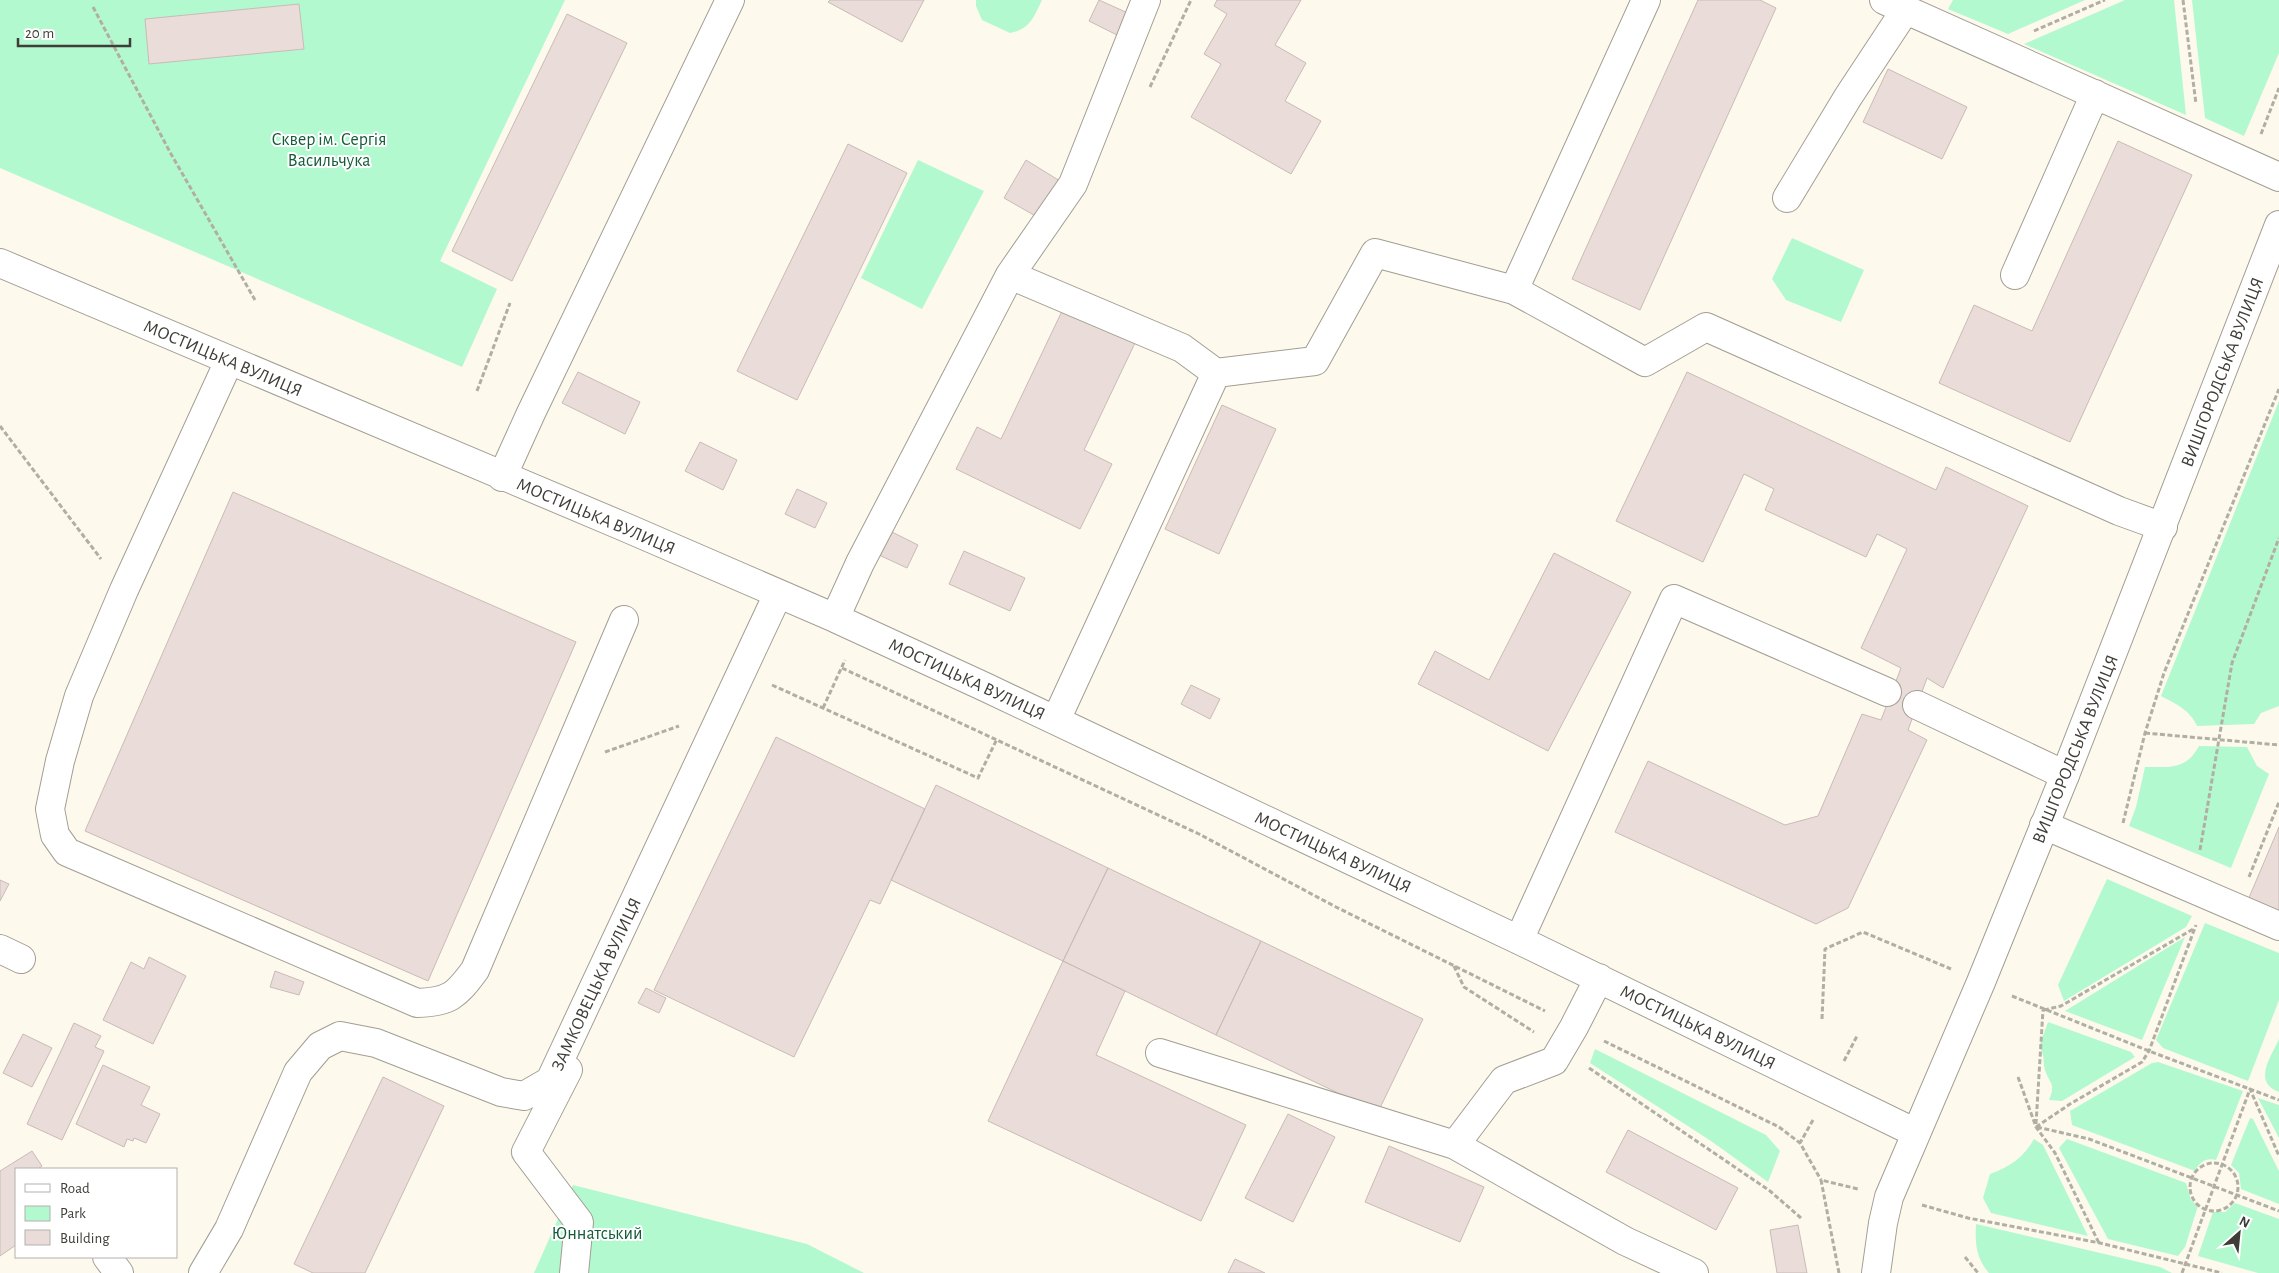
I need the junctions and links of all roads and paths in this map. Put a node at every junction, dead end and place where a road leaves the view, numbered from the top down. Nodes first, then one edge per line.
1 (730, 0) edge
2 (1146, 0) edge
3 (1646, 0) edge
4 (2105, 0) edge
5 (2183, 0) edge
6 (1895, 5) edge
7 (93, 7) dead end
8 (2033, 31) dead end
9 (2279, 88) edge
10 (2095, 94) junction
11 (2196, 111) dead end
12 (2260, 137) dead end
13 (2279, 177) edge
14 (1787, 198) dead end
15 (2279, 224) edge
16 (0, 263) edge
17 (1010, 275) junction
18 (2015, 275) dead end
19 (1514, 290) junction
20 (255, 300) dead end
21 (510, 303) dead end
22 (229, 362) junction
23 (1216, 373) junction
24 (2279, 389) edge
25 (477, 391) dead end
26 (0, 426) edge
27 (502, 477) junction
28 (2163, 527) junction
29 (2279, 538) edge
30 (124, 590) junction
31 (778, 594) junction
32 (834, 618) junction
33 (624, 620) dead end
34 (842, 668) dead end
35 (778, 688) dead end
36 (1887, 692) dead end
37 (1917, 705) dead end
38 (724, 710) junction
39 (1056, 720) junction
40 (2145, 733) junction
41 (997, 738) junction
42 (2218, 740) junction
43 (2279, 745) edge
44 (560, 769) junction
45 (2065, 775) junction
46 (2279, 802) edge
47 (2044, 825) junction
48 (2200, 850) dead end
49 (2113, 855) junction
50 (2236, 908) junction
51 (2198, 922) dead end
52 (2279, 926) edge
53 (2195, 928) junction
54 (1519, 940) junction
55 (1454, 965) junction
56 (1954, 970) dead end
57 (602, 973) junction
58 (1599, 978) junction
59 (2043, 1010) junction
60 (1822, 1019) dead end
61 (1568, 1038) junction
62 (2149, 1051) junction
63 (1160, 1053) dead end
64 (2018, 1078) dead end
65 (2250, 1089) junction
66 (2279, 1100) edge
67 (2036, 1127) junction
68 (1916, 1134) junction
69 (1800, 1143) dead end
70 (1455, 1144) junction
71 (2279, 1156) edge
72 (2224, 1165) junction
73 (2193, 1177) junction
74 (2216, 1186) junction
75 (2238, 1194) junction
76 (1890, 1197) junction
77 (2206, 1210) junction
78 (2279, 1211) edge
79 (1801, 1218) dead end
80 (2100, 1243) junction
81 (109, 1258) edge
82 (1965, 1258) dead end
83 (2185, 1264) junction
84 (119, 1273) edge
85 (204, 1273) edge
86 (574, 1273) edge
87 (1694, 1273) edge
88 (1839, 1273) edge
89 (1876, 1273) edge
90 (1978, 1273) edge
91 (2182, 1273) edge
92 (2222, 1273) edge

1 - 27 street
2 - 17 street
3 - 19 street
4 - 8 path
5 - 11 path
6 - 10 street
6 - 14 street
7 - 20 path
9 - 12 path
10 - 13 street
10 - 18 street
15 - 28 street, ВИШГОРОДСЬКА ВУЛИЦЯ
16 - 22 street, МОСТИЦЬКА ВУЛИЦЯ
17 - 23 street
17 - 32 street
19 - 23 street
19 - 28 street
21 - 25 path
22 - 27 street, МОСТИЦЬКА ВУЛИЦЯ
22 - 30 street
23 - 39 street
24 - 40 path
26 - 30 path
27 - 31 street, МОСТИЦЬКА ВУЛИЦЯ
28 - 45 street, ВИШГОРОДСЬКА ВУЛИЦЯ
29 - 42 path
30 - 44 street
31 - 32 street, МОСТИЦЬКА ВУЛИЦЯ
31 - 38 street, ЗАМКОВЕЦЬКА ВУЛИЦЯ
32 - 39 street, МОСТИЦЬКА ВУЛИЦЯ
33 - 44 street
34 - 41 path
35 - 41 path
36 - 54 street
37 - 45 street
38 - 44 path
38 - 57 street, ЗАМКОВЕЦЬКА ВУЛИЦЯ
39 - 54 street, МОСТИЦЬКА ВУЛИЦЯ
40 - 42 path
40 - 49 path
41 - 55 path
42 - 43 path
42 - 48 path
45 - 47 street, ВИШГОРОДСЬКА ВУЛИЦЯ
46 - 50 path
47 - 49 street
47 - 68 street, ВИШГОРОДСЬКА ВУЛИЦЯ
49 - 50 street
50 - 52 street
51 - 53 path
53 - 59 path
53 - 62 path
54 - 58 street, МОСТИЦЬКА ВУЛИЦЯ
55 - 61 path
55 - 61 path
56 - 60 path
57 - 85 street, ЗАМКОВЕЦЬКА ВУЛИЦЯ
57 - 86 street
58 - 61 street
58 - 68 street, МОСТИЦЬКА ВУЛИЦЯ
59 - 62 path
59 - 67 path
61 - 69 path
61 - 70 street
61 - 79 path
62 - 65 path
62 - 67 path
63 - 70 street
64 - 67 path
65 - 66 path
65 - 71 path
65 - 72 path
67 - 73 path
67 - 80 path
68 - 76 street, ВИШГОРОДСЬКА ВУЛИЦЯ
70 - 87 street
72 - 73 path
72 - 74 path
72 - 75 path
73 - 74 path
73 - 77 path
74 - 75 path
74 - 77 path
75 - 77 path
75 - 78 path
76 - 80 path
76 - 88 path
76 - 89 street, ВИШГОРОДСЬКА ВУЛИЦЯ
77 - 83 path
80 - 83 path
81 - 84 street
82 - 90 path
83 - 91 path
83 - 92 path

